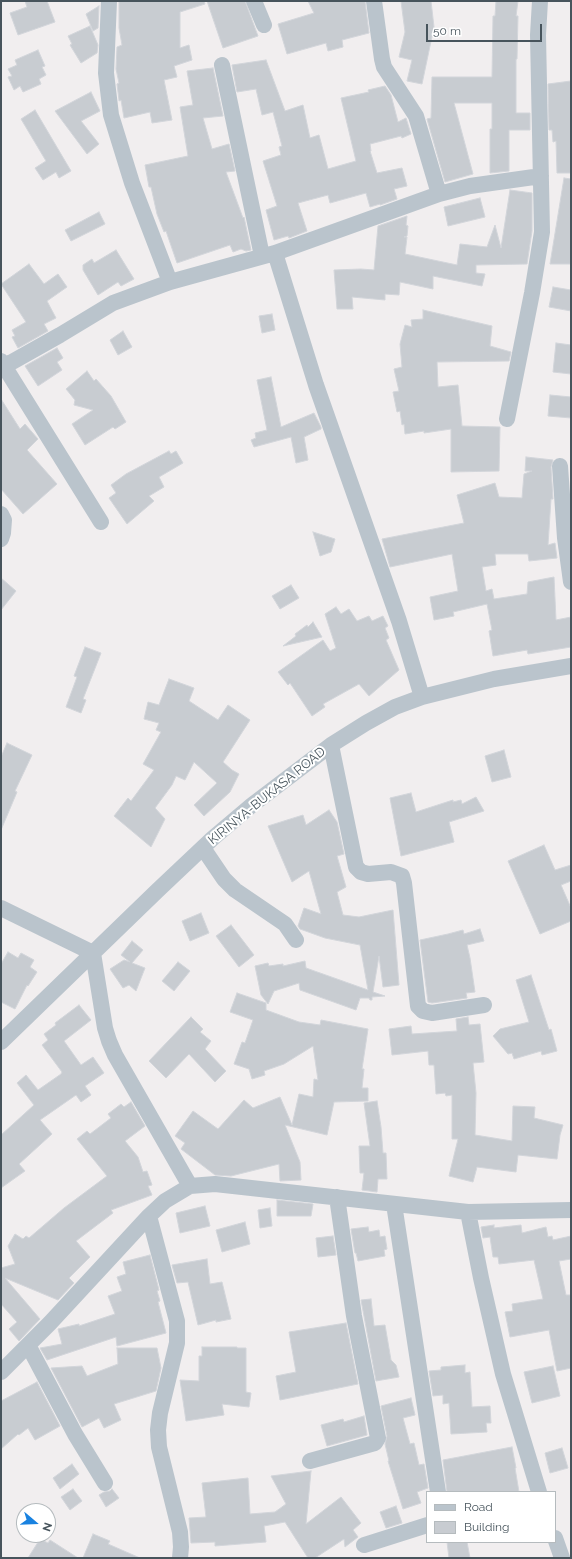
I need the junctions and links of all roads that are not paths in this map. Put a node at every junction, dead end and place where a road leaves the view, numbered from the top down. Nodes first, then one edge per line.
1 (109, 1) edge
2 (254, 1) edge
3 (374, 1) edge
4 (540, 1) edge
5 (264, 24) dead end
6 (222, 65) dead end
7 (541, 176) junction
8 (439, 194) junction
9 (268, 255) junction
10 (170, 282) junction
11 (2, 364) edge
12 (507, 419) dead end
13 (560, 466) dead end
14 (1, 514) edge
15 (100, 522) dead end
16 (1, 539) edge
17 (571, 582) edge
18 (571, 666) edge
19 (422, 697) junction
20 (331, 744) junction
21 (203, 848) junction
22 (1, 908) edge
23 (296, 940) dead end
24 (93, 953) junction
25 (484, 1005) dead end
26 (2, 1039) edge
27 (190, 1186) junction
28 (337, 1198) junction
29 (394, 1204) junction
30 (571, 1210) edge
31 (468, 1212) junction
32 (148, 1216) junction
33 (28, 1345) junction
34 (1, 1372) edge
35 (310, 1461) dead end
36 (105, 1483) dead end
37 (438, 1491) edge
38 (540, 1491) edge
39 (426, 1525) edge
40 (556, 1541) edge
41 (364, 1545) dead end
42 (180, 1558) edge
43 (562, 1558) edge

1 - 10 street
2 - 5 street
3 - 8 street
4 - 7 street
6 - 9 street
7 - 8 street
7 - 12 street
8 - 9 street
9 - 10 street
9 - 19 street
10 - 11 street
11 - 15 street
13 - 17 street
14 - 16 street
18 - 19 street, KIRINYA-BUKASA ROAD
19 - 20 street, KIRINYA-BUKASA ROAD
20 - 21 street, KIRINYA-BUKASA ROAD
20 - 25 street
21 - 23 street
21 - 24 street, KIRINYA-BUKASA ROAD
22 - 24 street
24 - 26 street, KIRINYA-BUKASA ROAD
24 - 27 street
27 - 28 street
27 - 32 street
28 - 29 street
28 - 35 street
29 - 31 street
29 - 37 street
30 - 31 street
31 - 38 street
32 - 33 street
32 - 42 street
33 - 34 street
33 - 36 street
39 - 41 street
40 - 43 street

